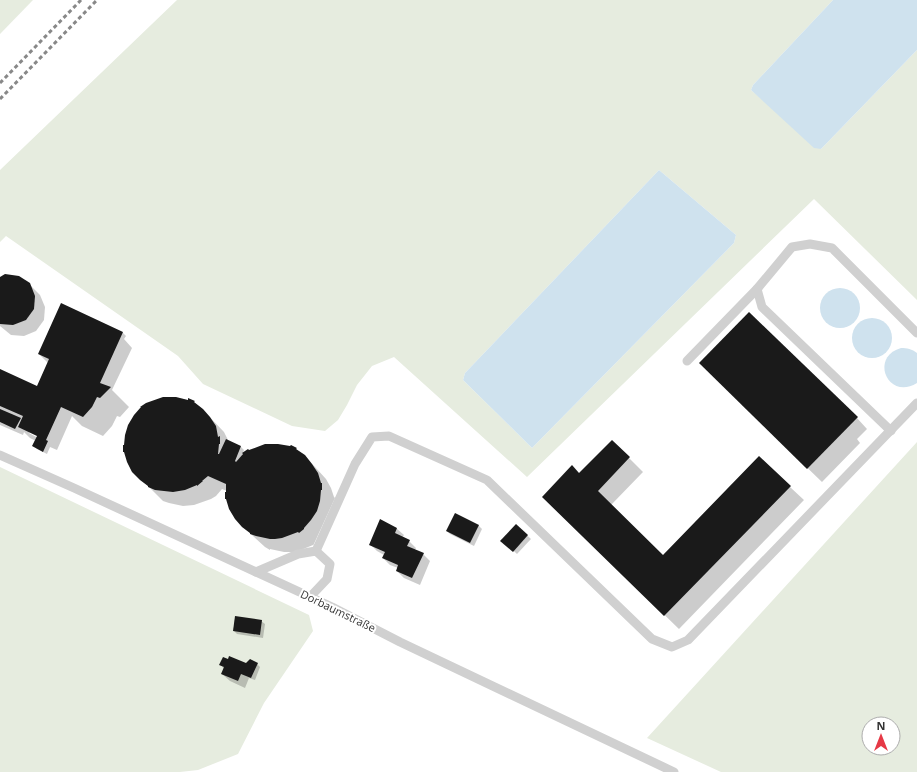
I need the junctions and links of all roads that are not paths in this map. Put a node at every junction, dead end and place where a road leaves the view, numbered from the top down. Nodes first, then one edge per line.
1 (757, 289) junction
2 (917, 333) edge
3 (687, 361) dead end
4 (917, 404) edge
5 (891, 430) junction
6 (0, 455) edge
7 (316, 551) junction
8 (256, 572) junction
9 (310, 597) junction
10 (674, 772) edge

1 - 2 lane
1 - 3 lane
1 - 5 lane
4 - 5 lane
5 - 7 lane
6 - 8 lane, Dorbaumstraße
7 - 8 lane
7 - 9 lane
8 - 9 lane, Dorbaumstraße
9 - 10 lane, Dorbaumstraße

